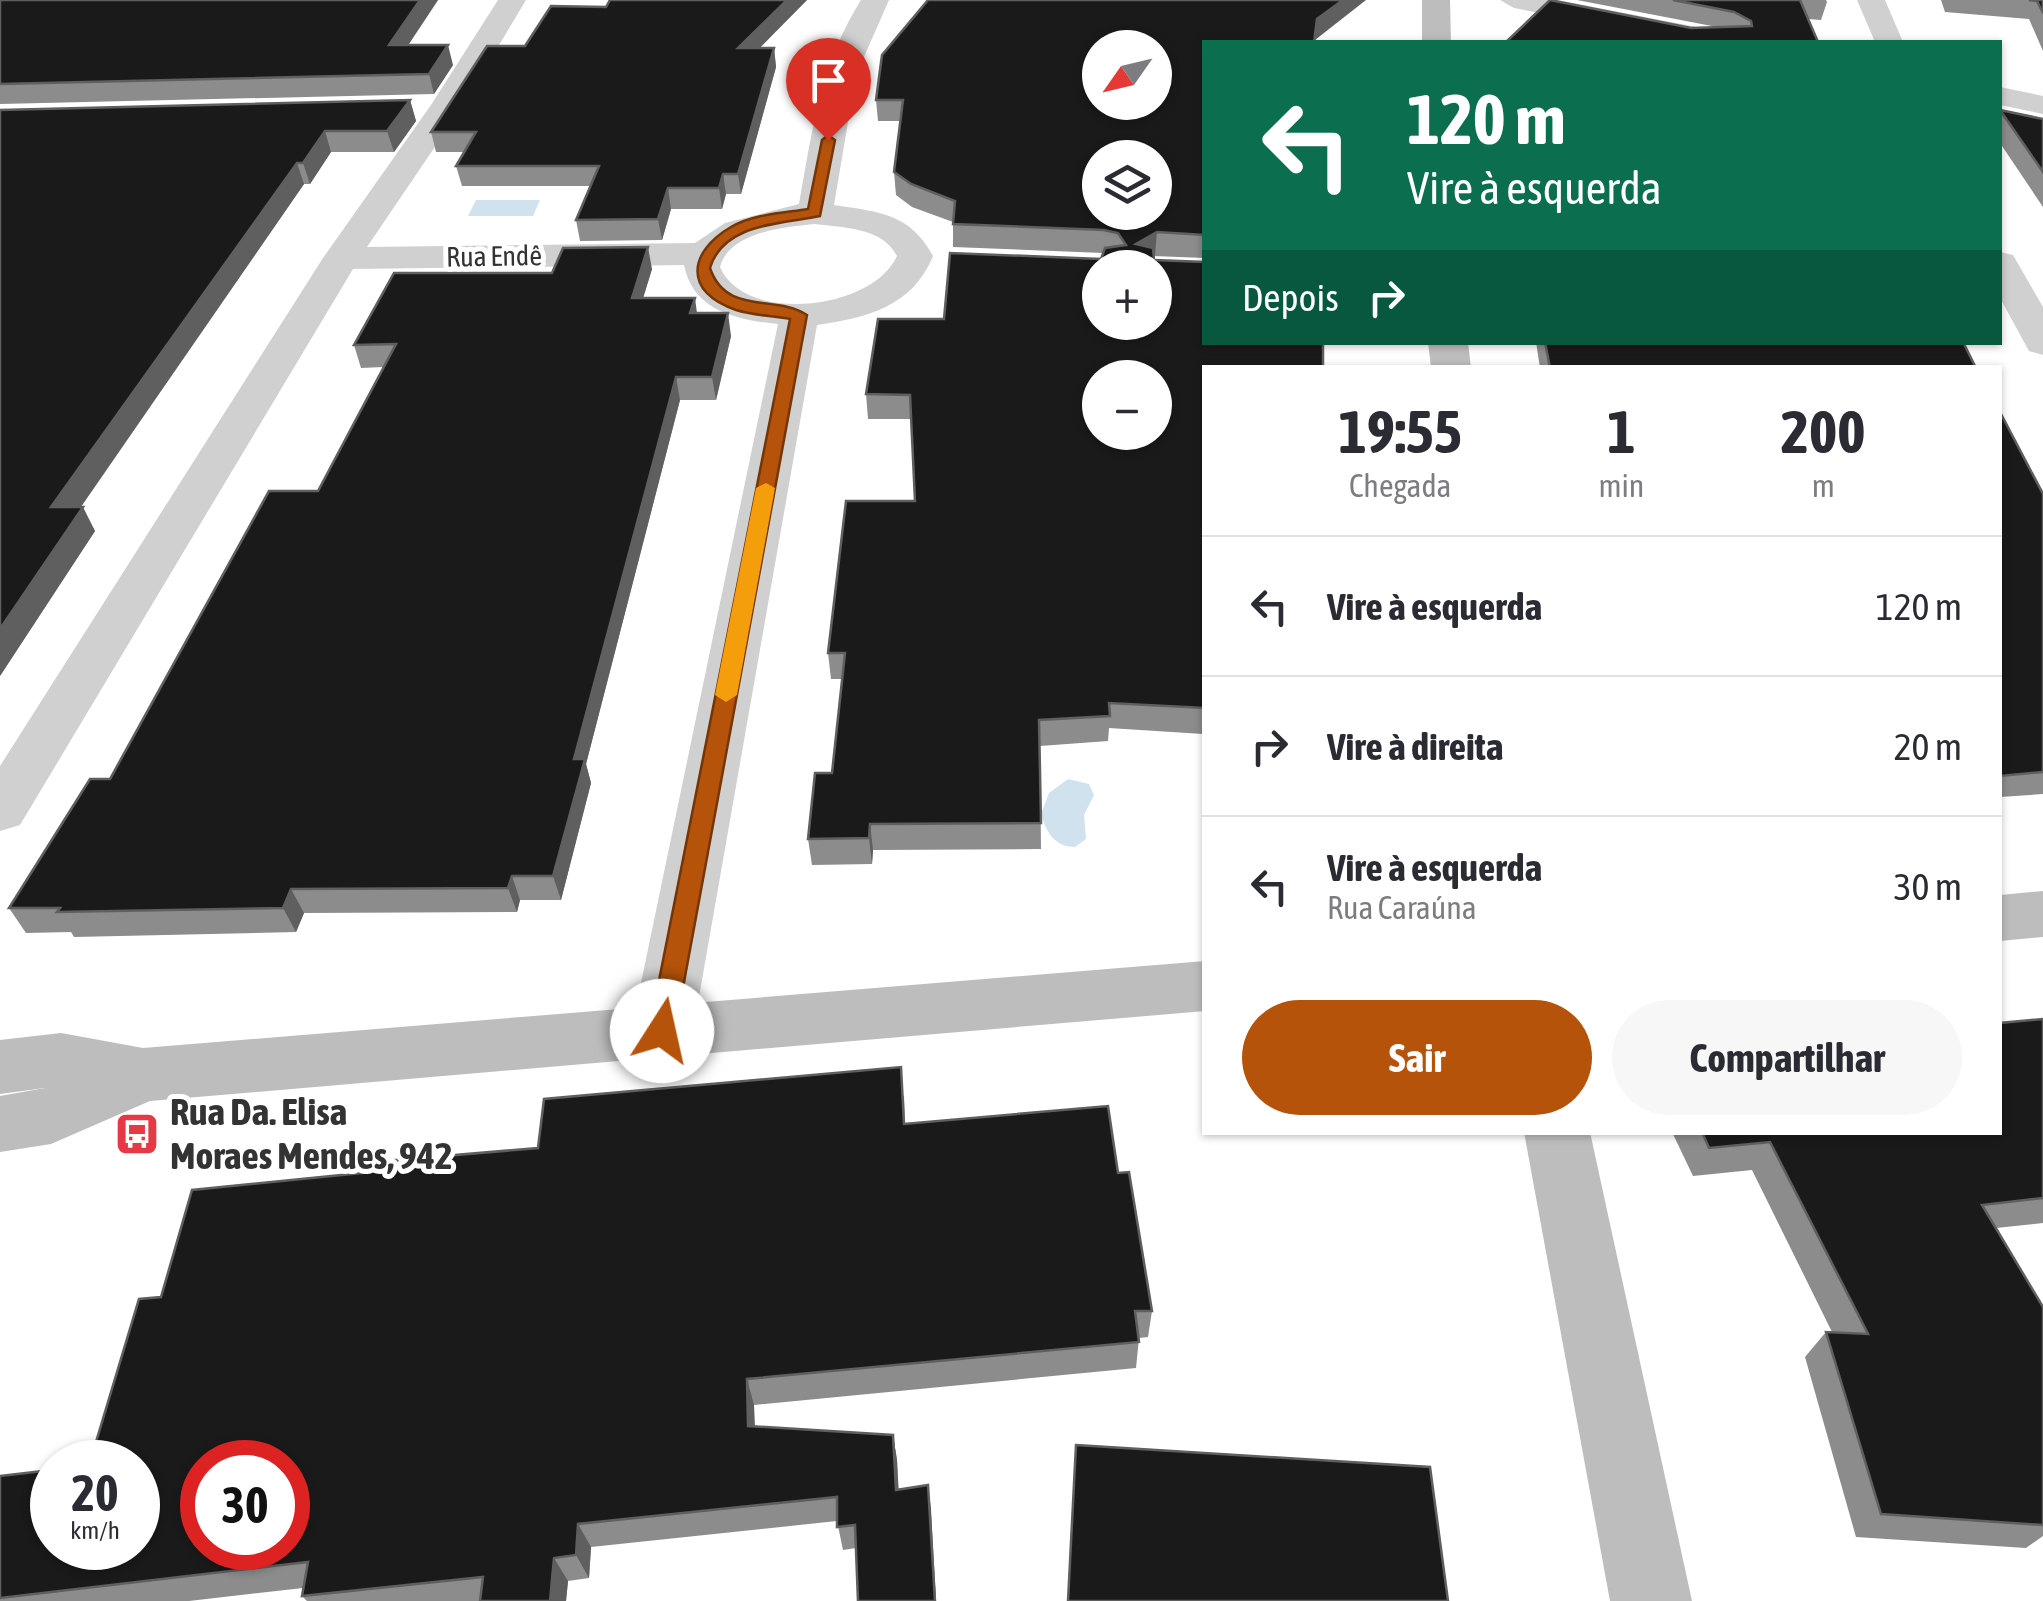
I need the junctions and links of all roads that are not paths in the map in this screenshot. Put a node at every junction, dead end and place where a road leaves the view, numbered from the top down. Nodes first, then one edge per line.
1 (512, 0) edge
2 (875, 0) edge
3 (1436, 0) edge
4 (1514, 0) edge
5 (1871, 0) edge
6 (1437, 40) edge
7 (1718, 40) edge
8 (1888, 40) edge
9 (2002, 96) edge
10 (2043, 104) edge
11 (446, 107) junction
12 (407, 108) edge
13 (814, 213) junction
14 (707, 254) junction
15 (341, 258) junction
16 (916, 260) junction
17 (954, 261) edge
18 (2002, 267) edge
19 (799, 315) junction
20 (2043, 343) edge
21 (0, 811) edge
22 (2043, 914) edge
23 (2002, 918) edge
24 (1202, 986) edge
25 (662, 1031) junction
26 (0, 1068) edge
27 (143, 1075) junction
28 (0, 1124) edge
29 (1557, 1135) edge
30 (1651, 1601) edge

1 - 11 street
2 - 13 street
3 - 6 street
4 - 7 street
5 - 8 street
9 - 10 street
11 - 12 street
11 - 15 street
13 - 14 street
13 - 16 street
14 - 15 street, Rua Endê
14 - 19 street
15 - 21 street
16 - 17 street
16 - 19 street
18 - 20 street
19 - 25 street
22 - 23 street
24 - 25 street
25 - 27 street
26 - 27 street
27 - 28 street
29 - 30 street

